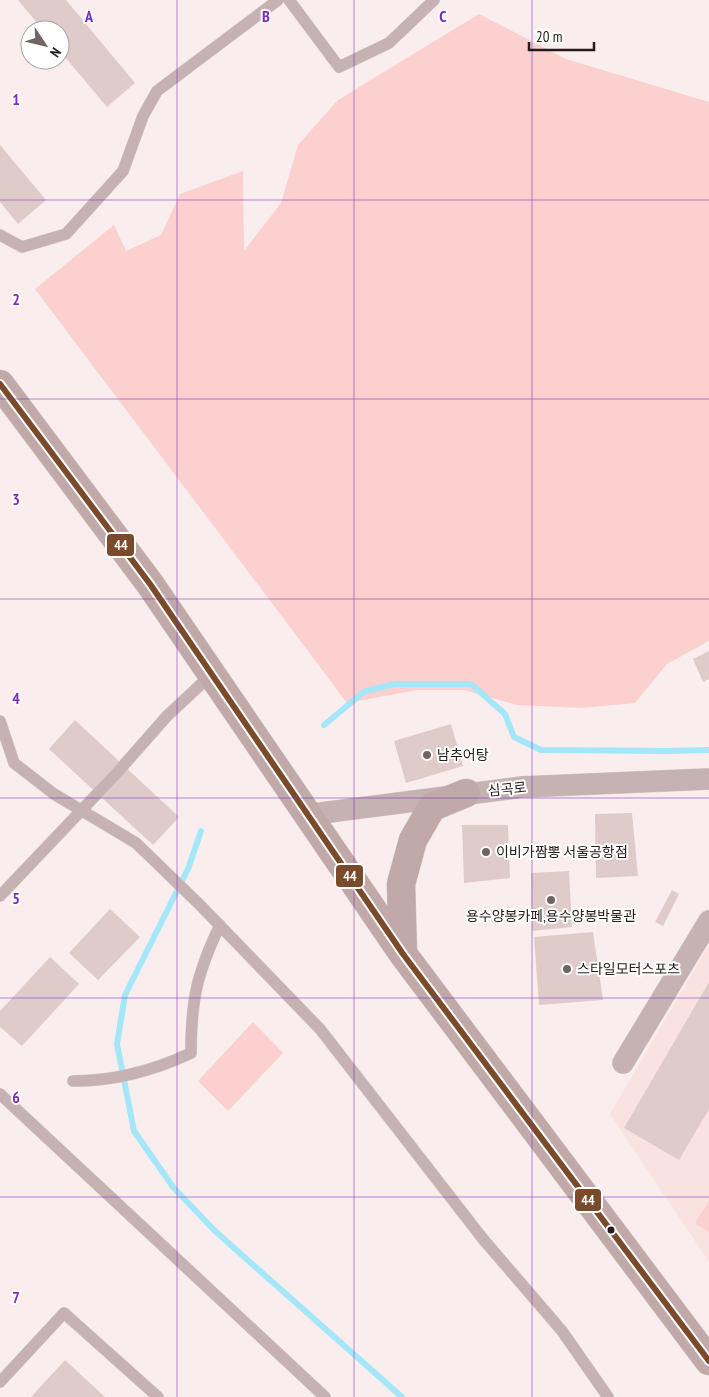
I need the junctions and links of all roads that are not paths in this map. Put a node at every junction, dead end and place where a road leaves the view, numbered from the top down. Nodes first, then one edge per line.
1 (278, 0) edge
2 (289, 0) edge
3 (434, 0) edge
4 (0, 235) edge
5 (0, 384) edge
6 (212, 674) junction
7 (0, 721) edge
8 (709, 779) edge
9 (466, 794) junction
10 (82, 810) junction
11 (306, 815) junction
12 (0, 896) edge
13 (709, 921) edge
14 (220, 925) junction
15 (402, 954) junction
16 (623, 1064) dead end
17 (73, 1081) dead end
18 (0, 1094) edge
19 (709, 1361) edge
20 (0, 1382) edge
21 (158, 1397) edge
22 (325, 1397) edge
23 (608, 1397) edge

1 - 4 lane
2 - 3 lane
5 - 6 main road
6 - 10 lane
6 - 11 main road
7 - 10 lane
8 - 9 street, 심곡로
9 - 11 street, 심곡로
9 - 15 main road
10 - 12 lane
10 - 14 lane
11 - 15 main road
13 - 16 street
14 - 17 lane
14 - 23 lane
15 - 19 main road
18 - 22 lane
20 - 21 lane

